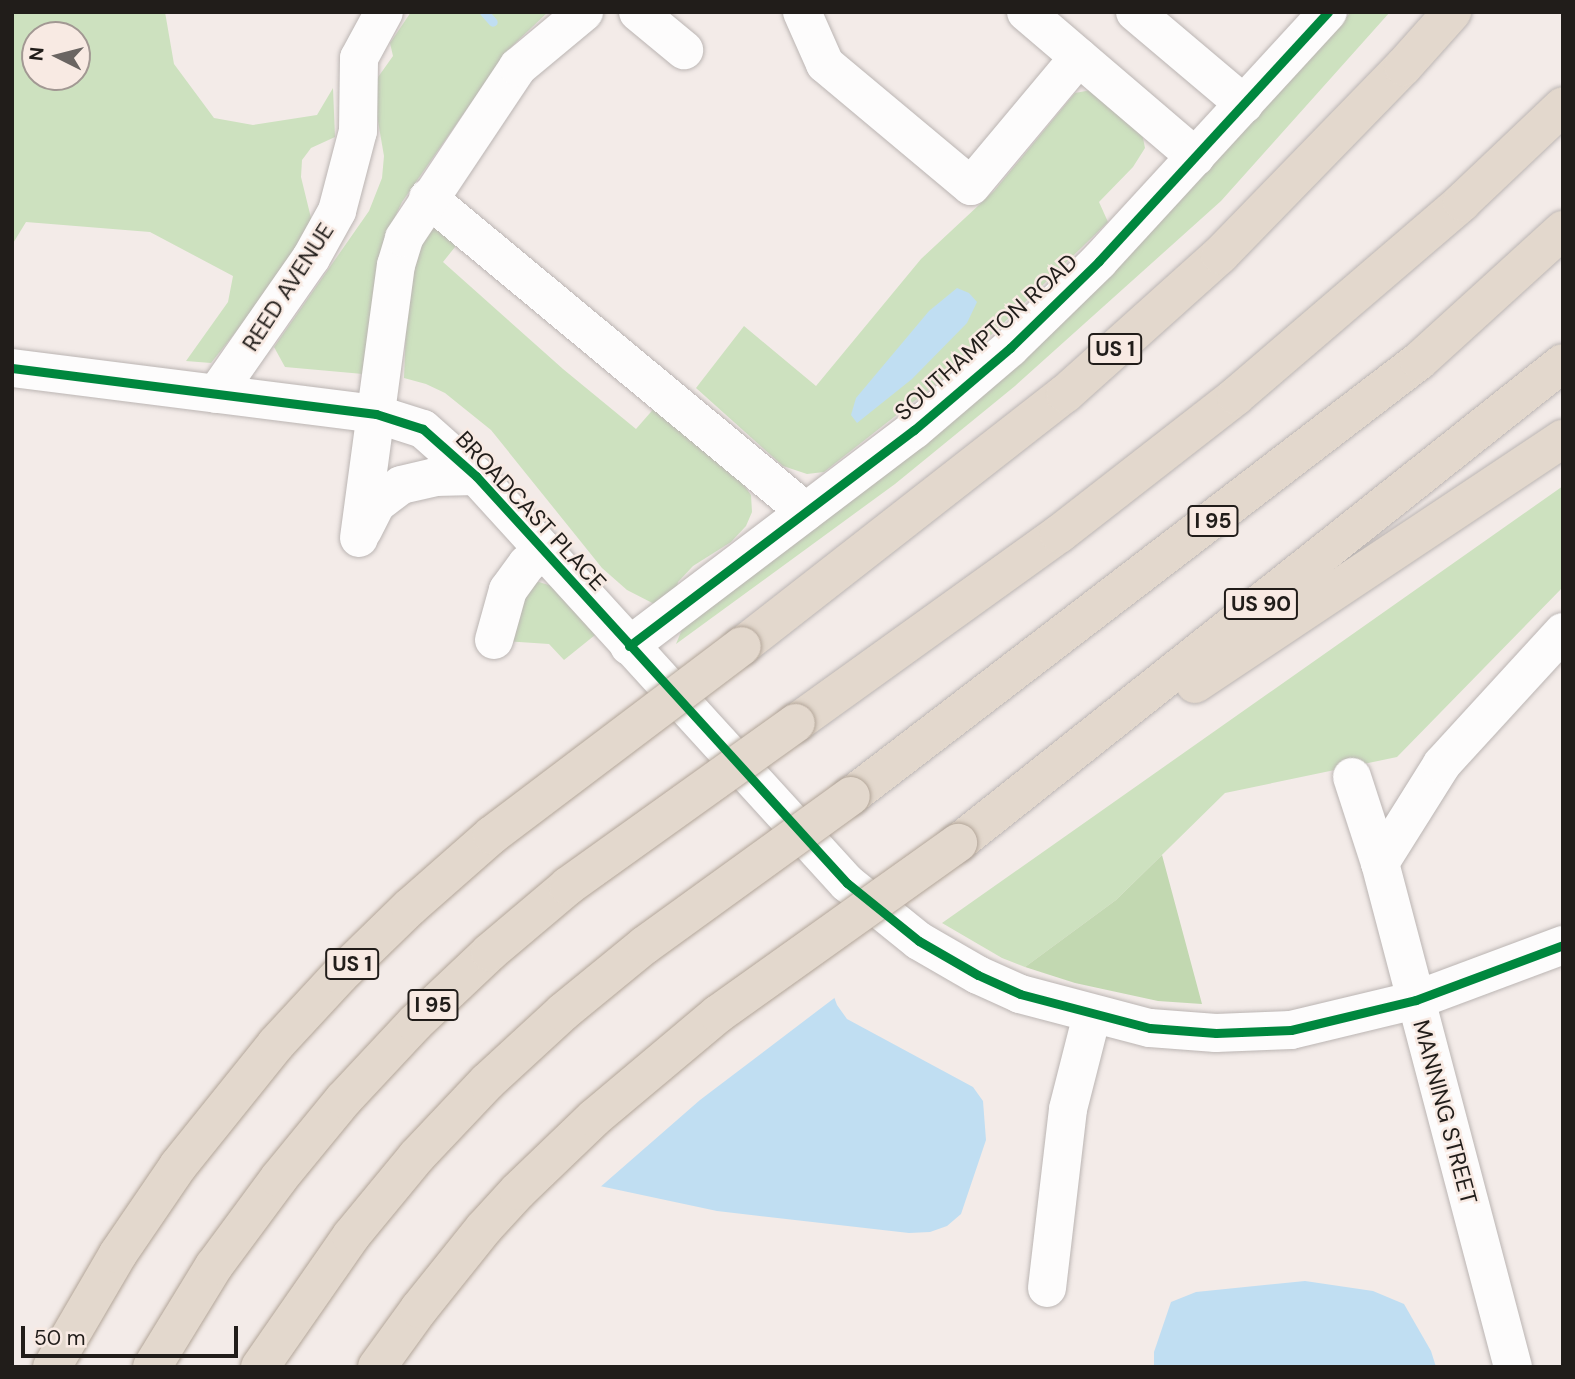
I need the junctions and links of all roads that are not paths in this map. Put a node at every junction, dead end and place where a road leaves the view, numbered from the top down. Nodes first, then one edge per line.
1 (384, 12) edge
2 (584, 12) edge
3 (638, 12) edge
4 (802, 12) edge
5 (1027, 12) edge
6 (1135, 12) edge
7 (1328, 12) edge
8 (1452, 12) edge
9 (684, 50) dead end
10 (1079, 57) junction
11 (1244, 104) junction
12 (1563, 106) edge
13 (1196, 157) junction
14 (428, 198) junction
15 (1563, 230) edge
16 (1563, 363) edge
17 (12, 368) edge
18 (216, 394) junction
19 (376, 414) junction
20 (1563, 439) edge
21 (476, 476) junction
22 (806, 512) junction
23 (544, 550) junction
24 (1563, 632) edge
25 (494, 640) dead end
26 (629, 646) junction
27 (1352, 777) dead end
28 (958, 843) junction
29 (1380, 863) junction
30 (1563, 945) edge
31 (1416, 1000) junction
32 (1092, 1016) junction
33 (1047, 1288) dead end
34 (52, 1367) edge
35 (152, 1367) edge
36 (260, 1367) edge
37 (377, 1367) edge
38 (1513, 1367) edge

1 - 18 street, REED AVENUE
2 - 14 street
3 - 9 street
4 - 10 street
5 - 10 street
6 - 11 street
7 - 11 street, SOUTHAMPTON ROAD
8 - 34 highway, US 1, bridge
10 - 13 street
11 - 13 street, SOUTHAMPTON ROAD
12 - 35 highway, I 95, bridge
13 - 22 street, SOUTHAMPTON ROAD
14 - 19 street
14 - 22 street
15 - 36 highway, I 95, bridge
16 - 28 highway, US 90
17 - 18 street, BROADCAST PLACE
18 - 19 street, BROADCAST PLACE
19 - 21 street, BROADCAST PLACE
19 - 21 street
20 - 28 highway
21 - 23 street, BROADCAST PLACE
22 - 26 street, SOUTHAMPTON ROAD
23 - 25 street
23 - 26 street, BROADCAST PLACE
24 - 29 street
26 - 32 street, BROADCAST PLACE
27 - 29 street, MANNING STREET
28 - 37 highway, bridge
29 - 31 street, MANNING STREET
30 - 31 street, BROADCAST PLACE
31 - 32 street, BROADCAST PLACE
31 - 38 street, MANNING STREET
32 - 33 street

